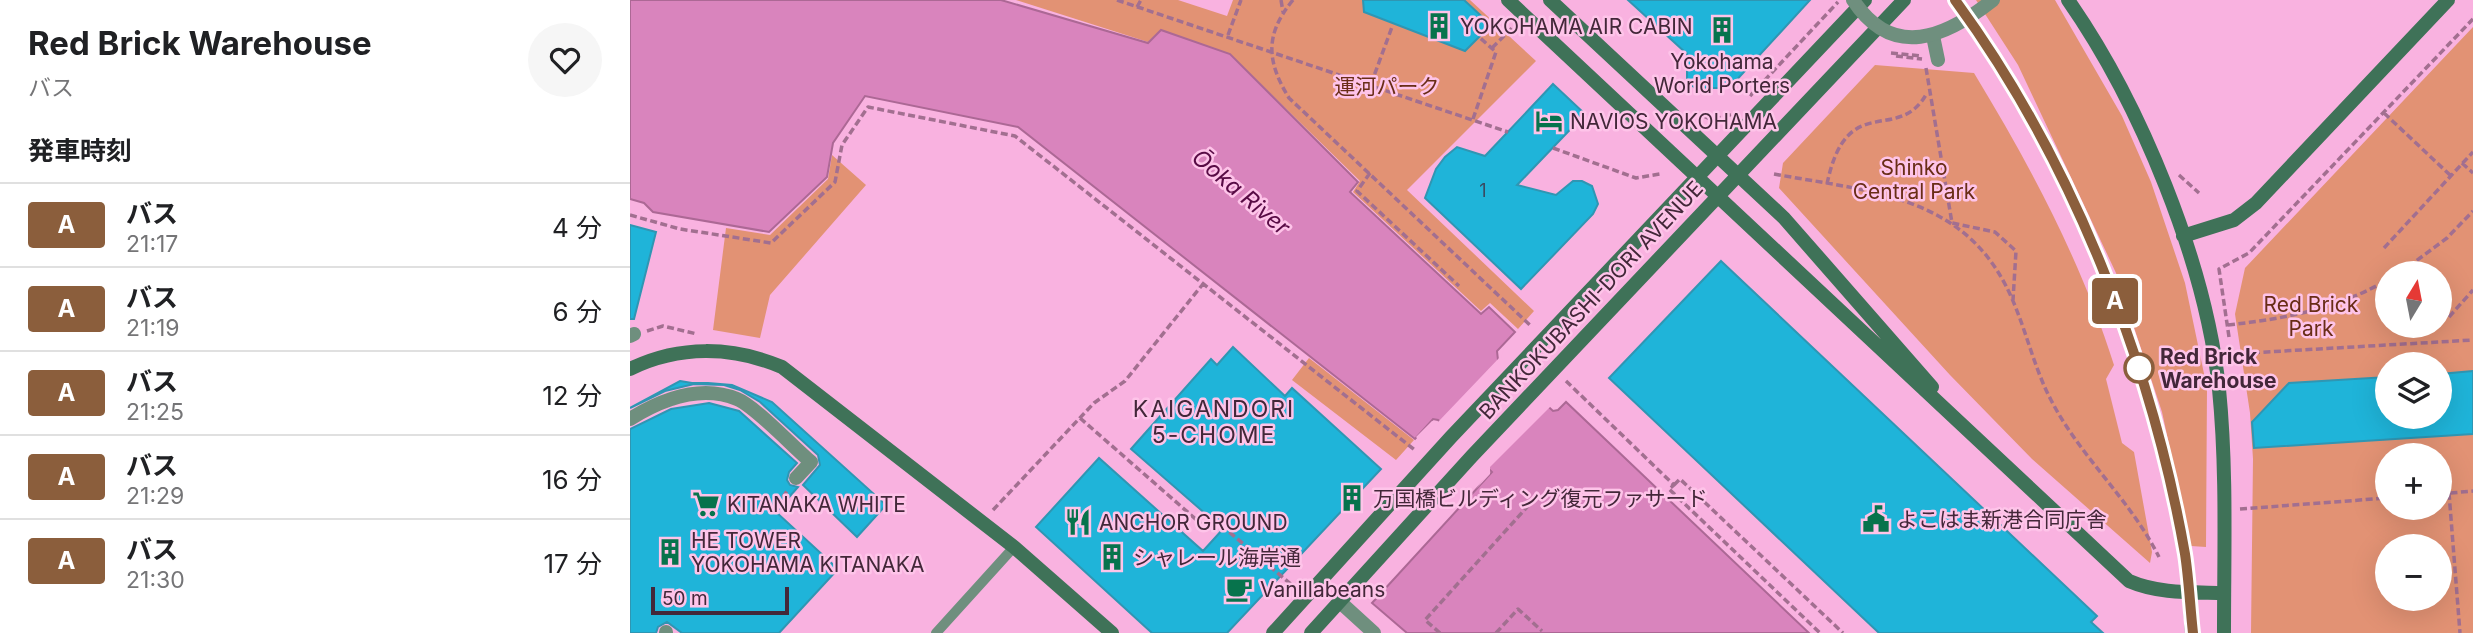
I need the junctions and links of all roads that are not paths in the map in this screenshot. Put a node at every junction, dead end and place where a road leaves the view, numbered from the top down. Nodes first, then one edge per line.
1 (1508, 0) edge
2 (1550, 0) edge
3 (1853, 0) edge
4 (1865, 0) edge
5 (1904, 0) edge
6 (1955, 0) edge
7 (1993, 0) edge
8 (2068, 0) edge
9 (2448, 0) edge
10 (1933, 36) junction
11 (1934, 60) road end
12 (1718, 156) junction
13 (1738, 176) junction
14 (1698, 177) junction
15 (1719, 196) junction
16 (2183, 236) junction
17 (630, 369) edge
18 (630, 419) edge
19 (1981, 444) junction
20 (796, 478) dead end
21 (1014, 547) junction
22 (2188, 592) junction
23 (2224, 593) junction
24 (1340, 602) junction
25 (936, 633) edge
26 (1112, 633) edge
27 (1273, 633) edge
28 (1311, 633) edge
29 (1374, 633) edge
30 (2192, 633) edge
31 (2224, 633) edge

1 - 14 street
2 - 12 street
3 - 10 street, bridge
4 - 12 street
5 - 13 street, BANKOKUBASHI-DORI AVENUE
6 - 22 street
7 - 10 street, bridge
8 - 16 street
9 - 16 street
10 - 11 street
12 - 13 street
12 - 14 street, BANKOKUBASHI-DORI AVENUE
13 - 15 street, BANKOKUBASHI-DORI AVENUE
13 - 19 street
14 - 15 street
14 - 27 street, BANKOKUBASHI-DORI AVENUE
15 - 19 street
15 - 24 street, BANKOKUBASHI-DORI AVENUE
16 - 23 street
17 - 21 street
18 - 20 street
19 - 22 street
21 - 25 lane
21 - 26 street
22 - 23 street
22 - 30 street
23 - 31 street
24 - 28 street, BANKOKUBASHI-DORI AVENUE
24 - 29 street

